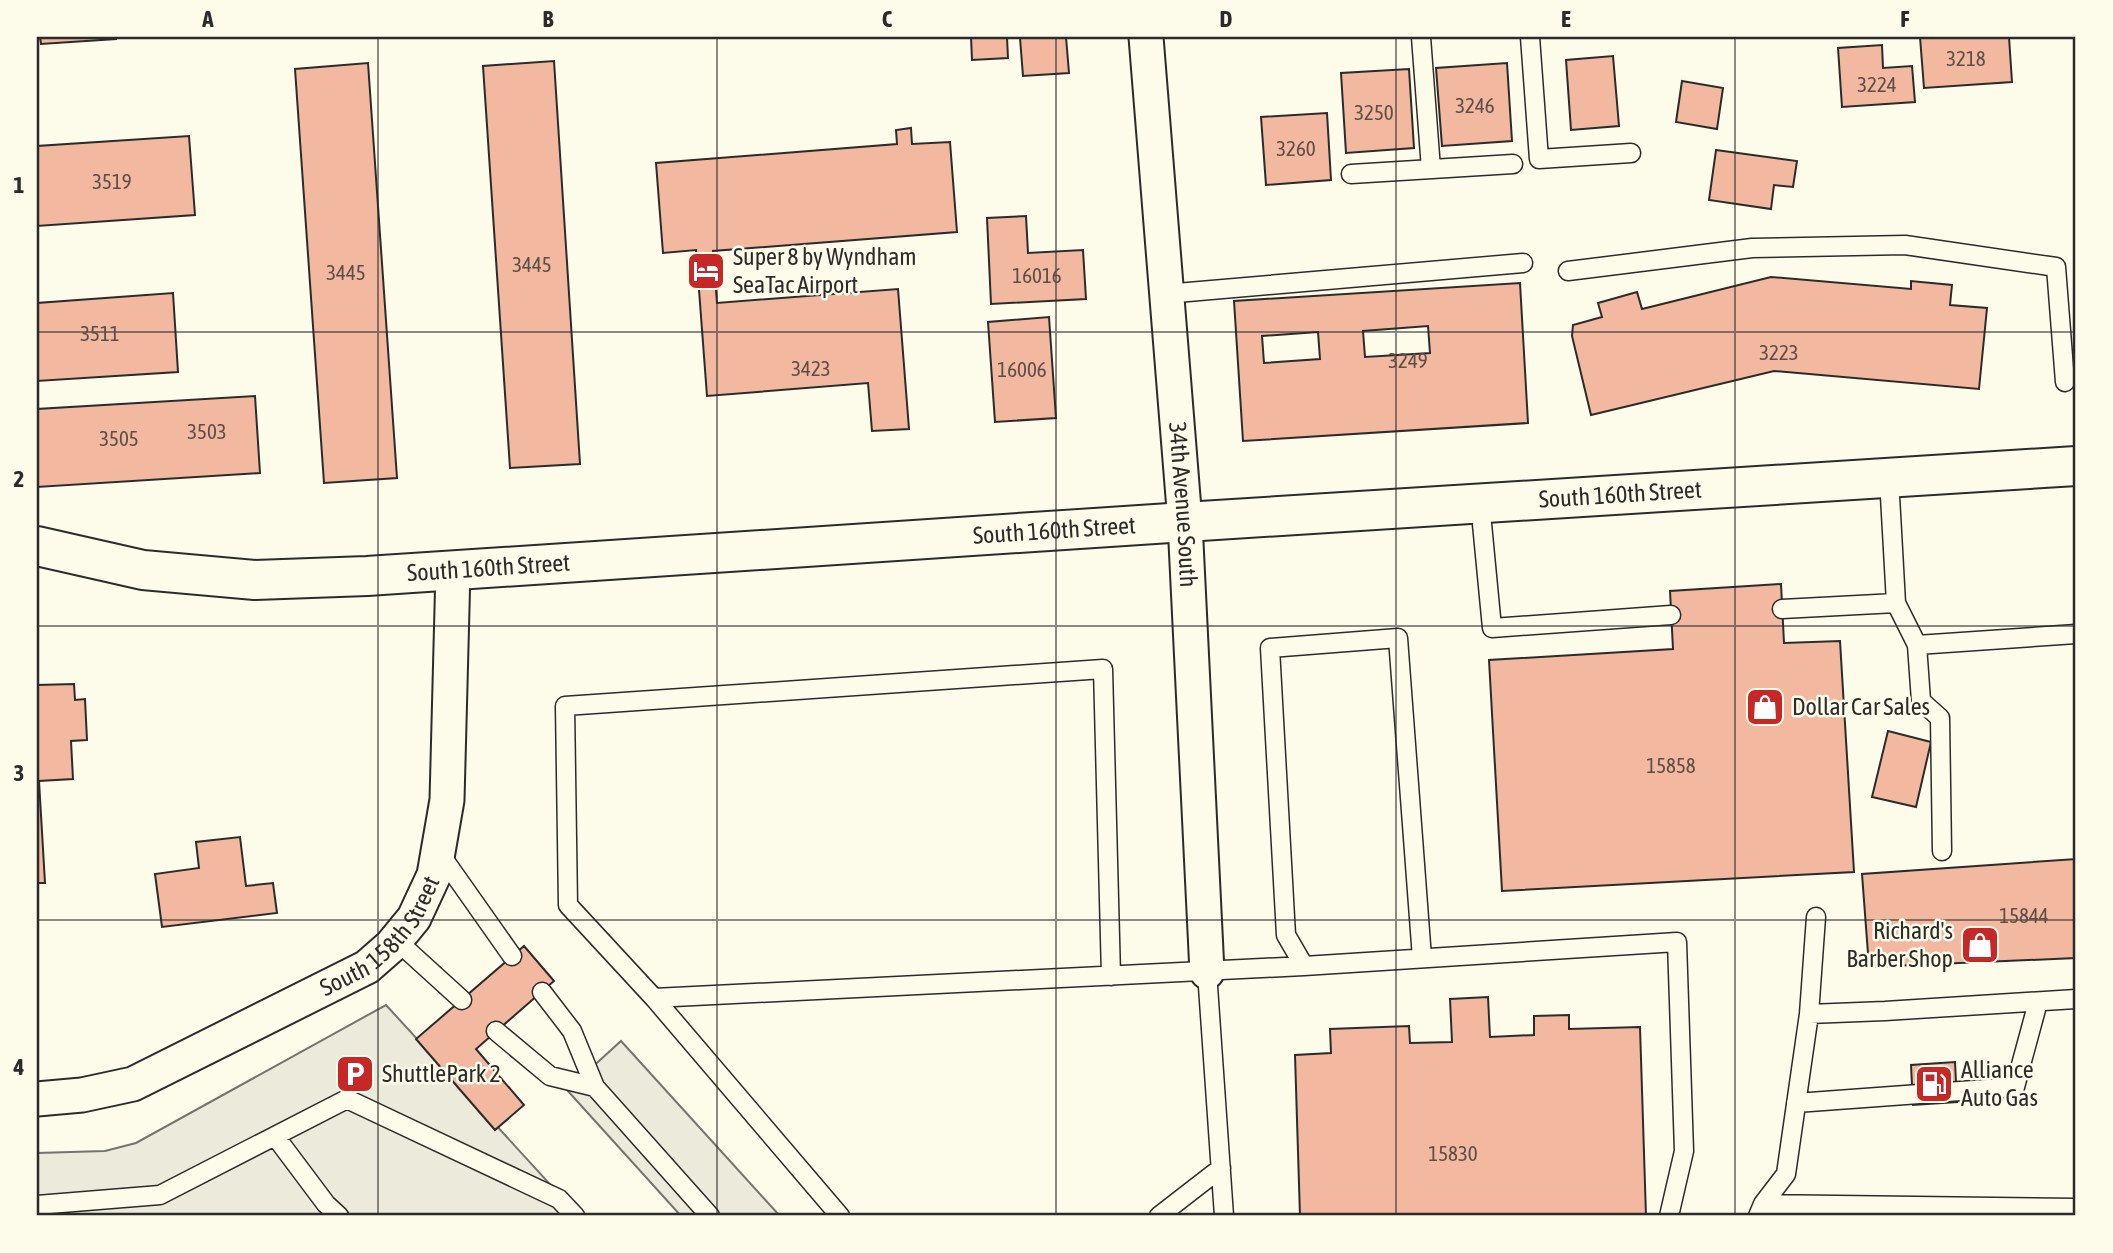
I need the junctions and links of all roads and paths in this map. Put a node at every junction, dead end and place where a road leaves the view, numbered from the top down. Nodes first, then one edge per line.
1 (1146, 37) edge
2 (1421, 37) edge
3 (1531, 37) edge
4 (1631, 153) dead end
5 (1513, 164) dead end
6 (1431, 169) junction
7 (1351, 174) dead end
8 (1523, 263) dead end
9 (1568, 271) dead end
10 (1165, 294) junction
11 (2064, 382) dead end
12 (2076, 466) edge
13 (1889, 478) junction
14 (1480, 503) junction
15 (1185, 522) junction
16 (37, 546) edge
17 (453, 570) junction
18 (1896, 603) junction
19 (1782, 609) dead end
20 (1671, 615) dead end
21 (2076, 634) edge
22 (1917, 645) junction
23 (438, 851) junction
24 (1942, 851) dead end
25 (1816, 917) dead end
26 (396, 940) junction
27 (512, 956) dead end
28 (1422, 958) junction
29 (1304, 966) junction
30 (1207, 972) junction
31 (1111, 976) junction
32 (542, 992) dead end
33 (654, 998) junction
34 (2076, 999) edge
35 (462, 1000) dead end
36 (2038, 1002) junction
37 (1809, 1014) junction
38 (496, 1031) dead end
39 (595, 1087) junction
40 (37, 1099) edge
41 (1796, 1103) junction
42 (275, 1136) junction
43 (1221, 1168) junction
44 (37, 1205) edge
45 (2076, 1208) edge
46 (1760, 1210) edge
47 (1899, 1210) edge
48 (339, 1216) edge
49 (575, 1216) edge
50 (710, 1216) edge
51 (840, 1216) edge
52 (1159, 1216) edge
53 (1224, 1216) edge
54 (1669, 1216) edge

1 - 10 street, 34th Avenue South
2 - 6 lane
3 - 4 lane
5 - 6 lane
6 - 7 lane
8 - 10 lane
9 - 11 lane
10 - 15 street, 34th Avenue South
12 - 13 main road, South 160th Street
13 - 14 main road, South 160th Street
13 - 18 lane
14 - 15 main road, South 160th Street
14 - 20 lane
15 - 17 main road, South 160th Street
15 - 30 street, 34th Avenue South
16 - 17 main road, South 160th Street
17 - 23 street, South 158th Street
18 - 19 lane
18 - 22 lane
21 - 22 lane
22 - 24 lane
23 - 26 street, South 158th Street
23 - 27 lane
25 - 37 lane
26 - 35 lane
26 - 40 street, South 158th Street
28 - 29 lane
28 - 29 lane
28 - 54 lane
29 - 30 lane
30 - 31 lane
30 - 43 lane
31 - 33 lane
31 - 33 lane
32 - 39 lane
33 - 51 lane
34 - 36 lane
36 - 37 lane
36 - 41 lane
37 - 41 lane
38 - 39 lane
39 - 50 lane
41 - 46 lane
42 - 44 lane
42 - 48 lane
42 - 49 lane
43 - 52 lane
43 - 53 lane
45 - 47 lane
46 - 47 lane

